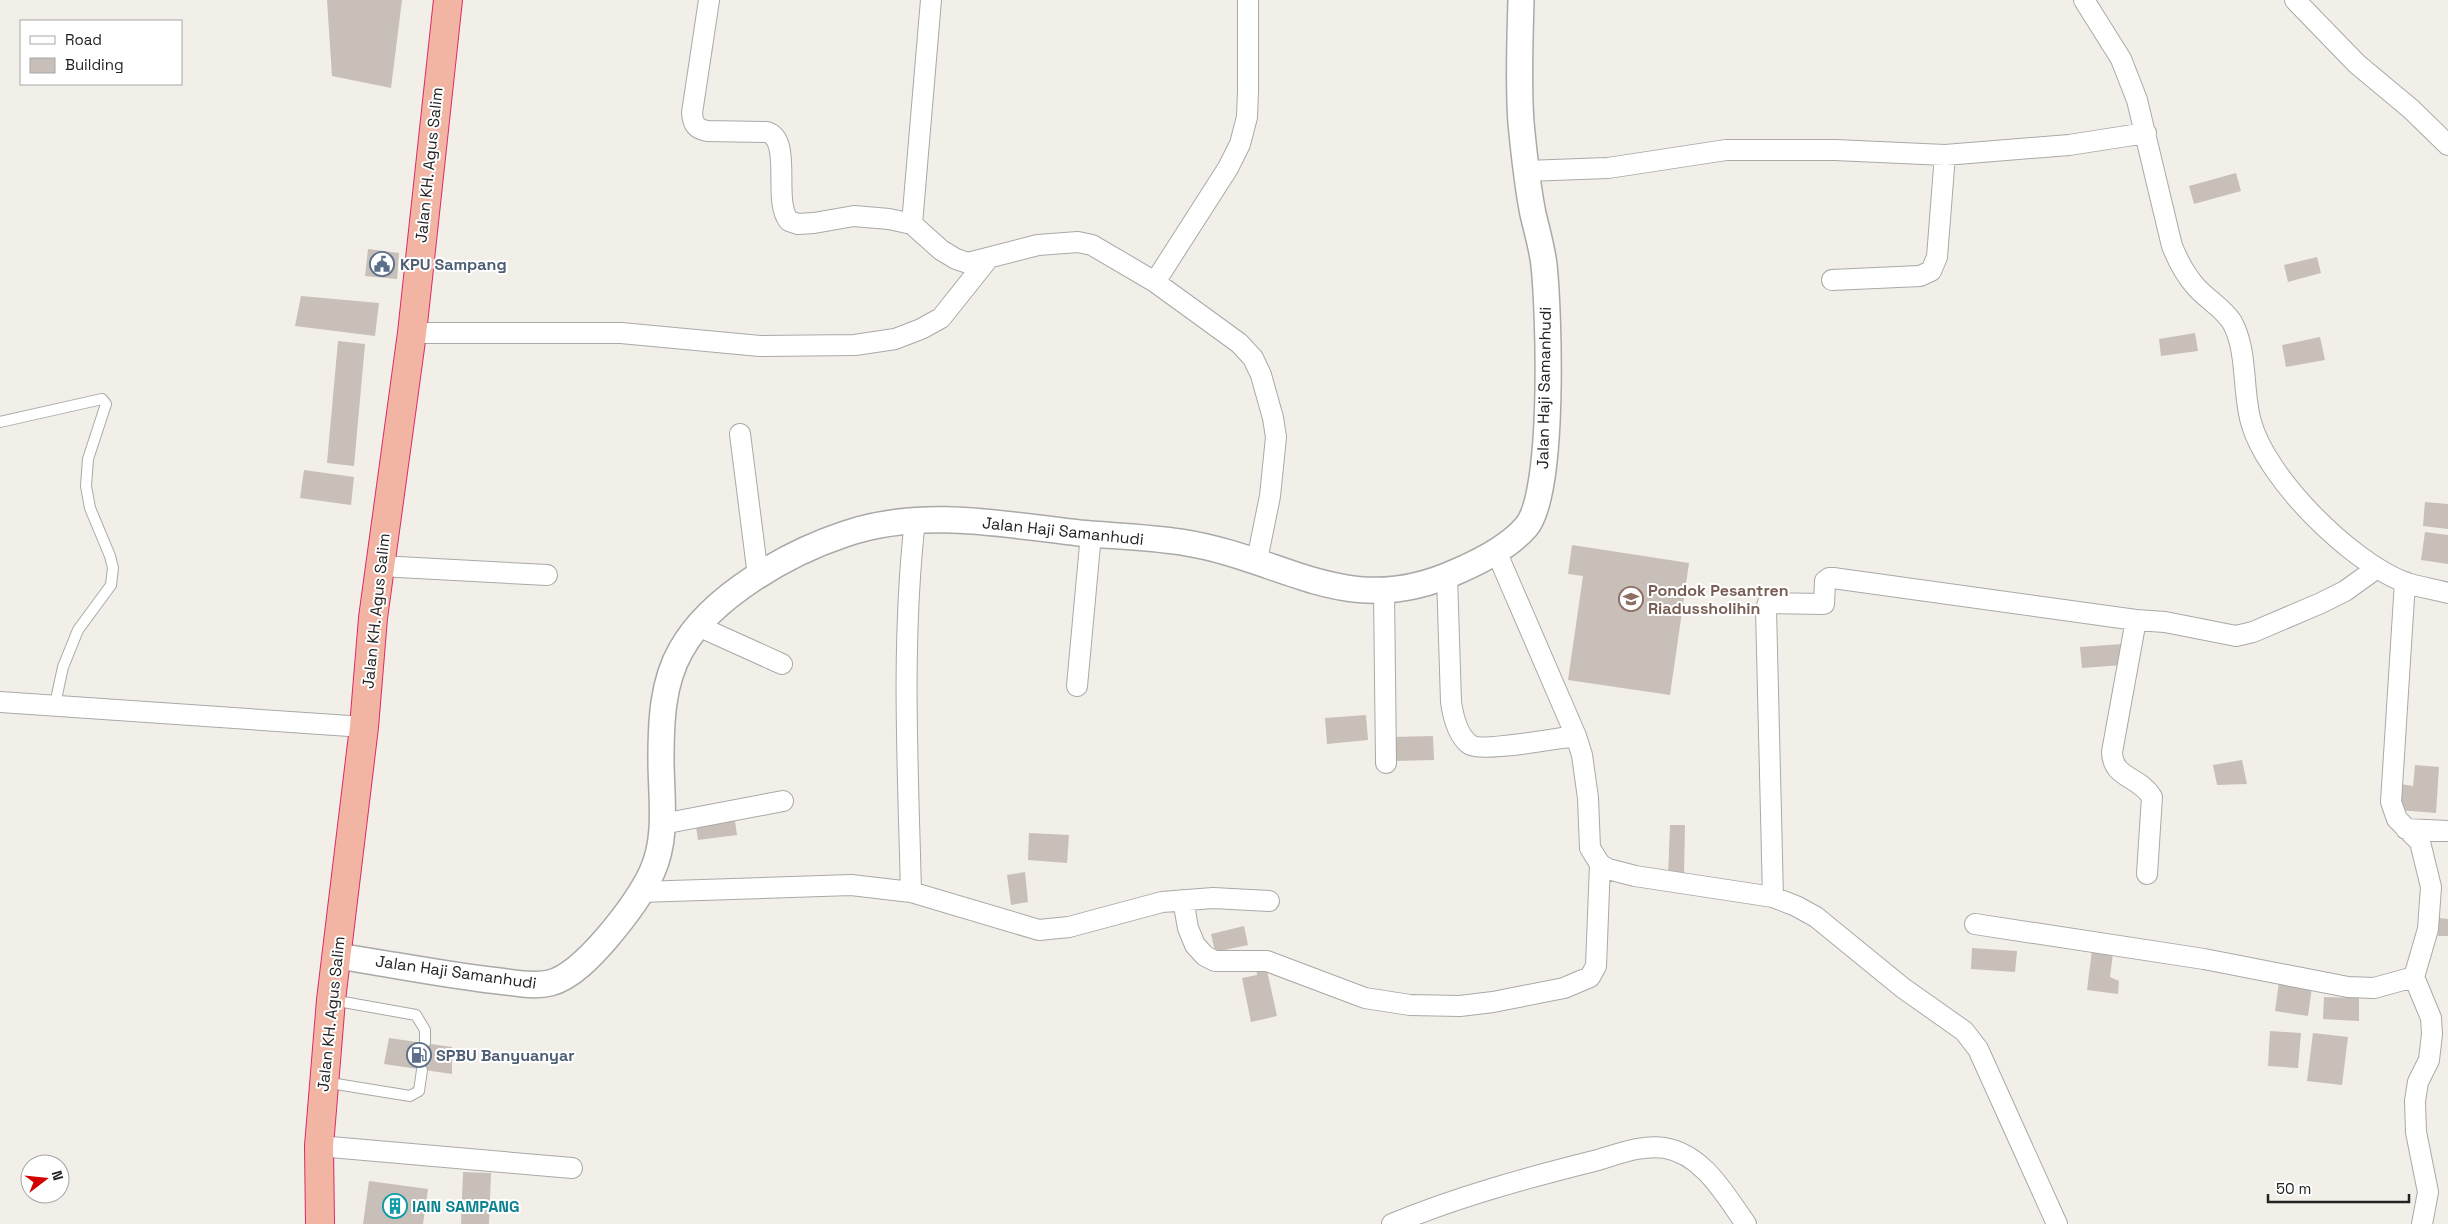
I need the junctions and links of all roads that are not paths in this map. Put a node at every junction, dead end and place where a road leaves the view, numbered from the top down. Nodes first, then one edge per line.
1 (448, 0) edge
2 (709, 0) edge
3 (931, 0) edge
4 (1248, 0) edge
5 (1521, 0) edge
6 (2084, 0) edge
7 (2295, 0) edge
8 (2146, 133) junction
9 (2448, 145) edge
10 (1945, 155) junction
11 (1526, 171) junction
12 (912, 224) junction
13 (988, 259) junction
14 (1832, 280) dead end
15 (1155, 282) junction
16 (412, 333) junction
17 (0, 422) edge
18 (740, 434) dead end
19 (915, 520) junction
20 (1091, 534) junction
21 (1496, 551) junction
22 (1257, 560) junction
23 (380, 566) junction
24 (2377, 568) junction
25 (546, 575) dead end
26 (758, 576) junction
27 (1447, 576) junction
28 (2405, 582) junction
29 (1384, 591) junction
30 (2448, 593) edge
31 (2136, 620) junction
32 (698, 626) junction
33 (782, 664) dead end
34 (1077, 686) dead end
35 (0, 702) edge
36 (55, 704) junction
37 (364, 727) junction
38 (1576, 736) junction
39 (1386, 763) dead end
40 (783, 800) dead end
41 (662, 824) junction
42 (2406, 829) junction
43 (2448, 831) edge
44 (1600, 864) junction
45 (2147, 874) dead end
46 (640, 892) junction
47 (911, 892) junction
48 (1773, 897) junction
49 (1182, 900) junction
50 (1269, 901) dead end
51 (1975, 924) dead end
52 (337, 956) junction
53 (2414, 977) junction
54 (331, 1000) junction
55 (2431, 1018) junction
56 (2448, 1041) edge
57 (425, 1043) dead end
58 (422, 1070) dead end
59 (323, 1082) junction
60 (320, 1146) junction
61 (572, 1168) dead end
62 (320, 1224) edge
63 (1392, 1224) edge
64 (1746, 1224) edge
65 (2057, 1224) edge
66 (2422, 1224) edge

1 - 16 highway, Jalan KH. Agus Salim
2 - 12 street
3 - 12 street
4 - 15 street
5 - 11 street, Jalan Haji Samanhudi
6 - 8 street
7 - 9 street
8 - 10 street
8 - 24 street
10 - 11 street
10 - 14 street
11 - 21 street, Jalan Haji Samanhudi
12 - 13 street
13 - 15 street
13 - 16 street
15 - 22 street
16 - 23 highway, Jalan KH. Agus Salim
17 - 36 lane
18 - 26 street
19 - 20 street, Jalan Haji Samanhudi
19 - 26 street, Jalan Haji Samanhudi
19 - 47 street
20 - 22 street, Jalan Haji Samanhudi
20 - 34 street
21 - 27 street, Jalan Haji Samanhudi
21 - 38 street
22 - 29 street, Jalan Haji Samanhudi
23 - 25 street
23 - 37 highway, Jalan KH. Agus Salim
24 - 28 street
24 - 31 street
26 - 32 street, Jalan Haji Samanhudi
27 - 29 street, Jalan Haji Samanhudi
27 - 38 street
28 - 30 street
28 - 42 street
29 - 39 street
31 - 45 street
31 - 48 street
32 - 33 street
32 - 41 street, Jalan Haji Samanhudi
35 - 36 street
36 - 37 street
37 - 52 highway, Jalan KH. Agus Salim
38 - 44 street
40 - 41 street
41 - 46 street, Jalan Haji Samanhudi
42 - 43 street
42 - 53 street
44 - 48 street
44 - 49 street
46 - 47 street
46 - 52 street, Jalan Haji Samanhudi
47 - 49 street
48 - 65 street
49 - 50 street
51 - 53 street
52 - 54 highway, Jalan KH. Agus Salim
53 - 55 street
54 - 57 lane
54 - 59 highway, Jalan KH. Agus Salim
55 - 56 street
55 - 66 street
58 - 59 lane
59 - 60 highway, Jalan KH. Agus Salim
60 - 61 street
60 - 62 highway, Jalan KH. Agus Salim
63 - 64 street

